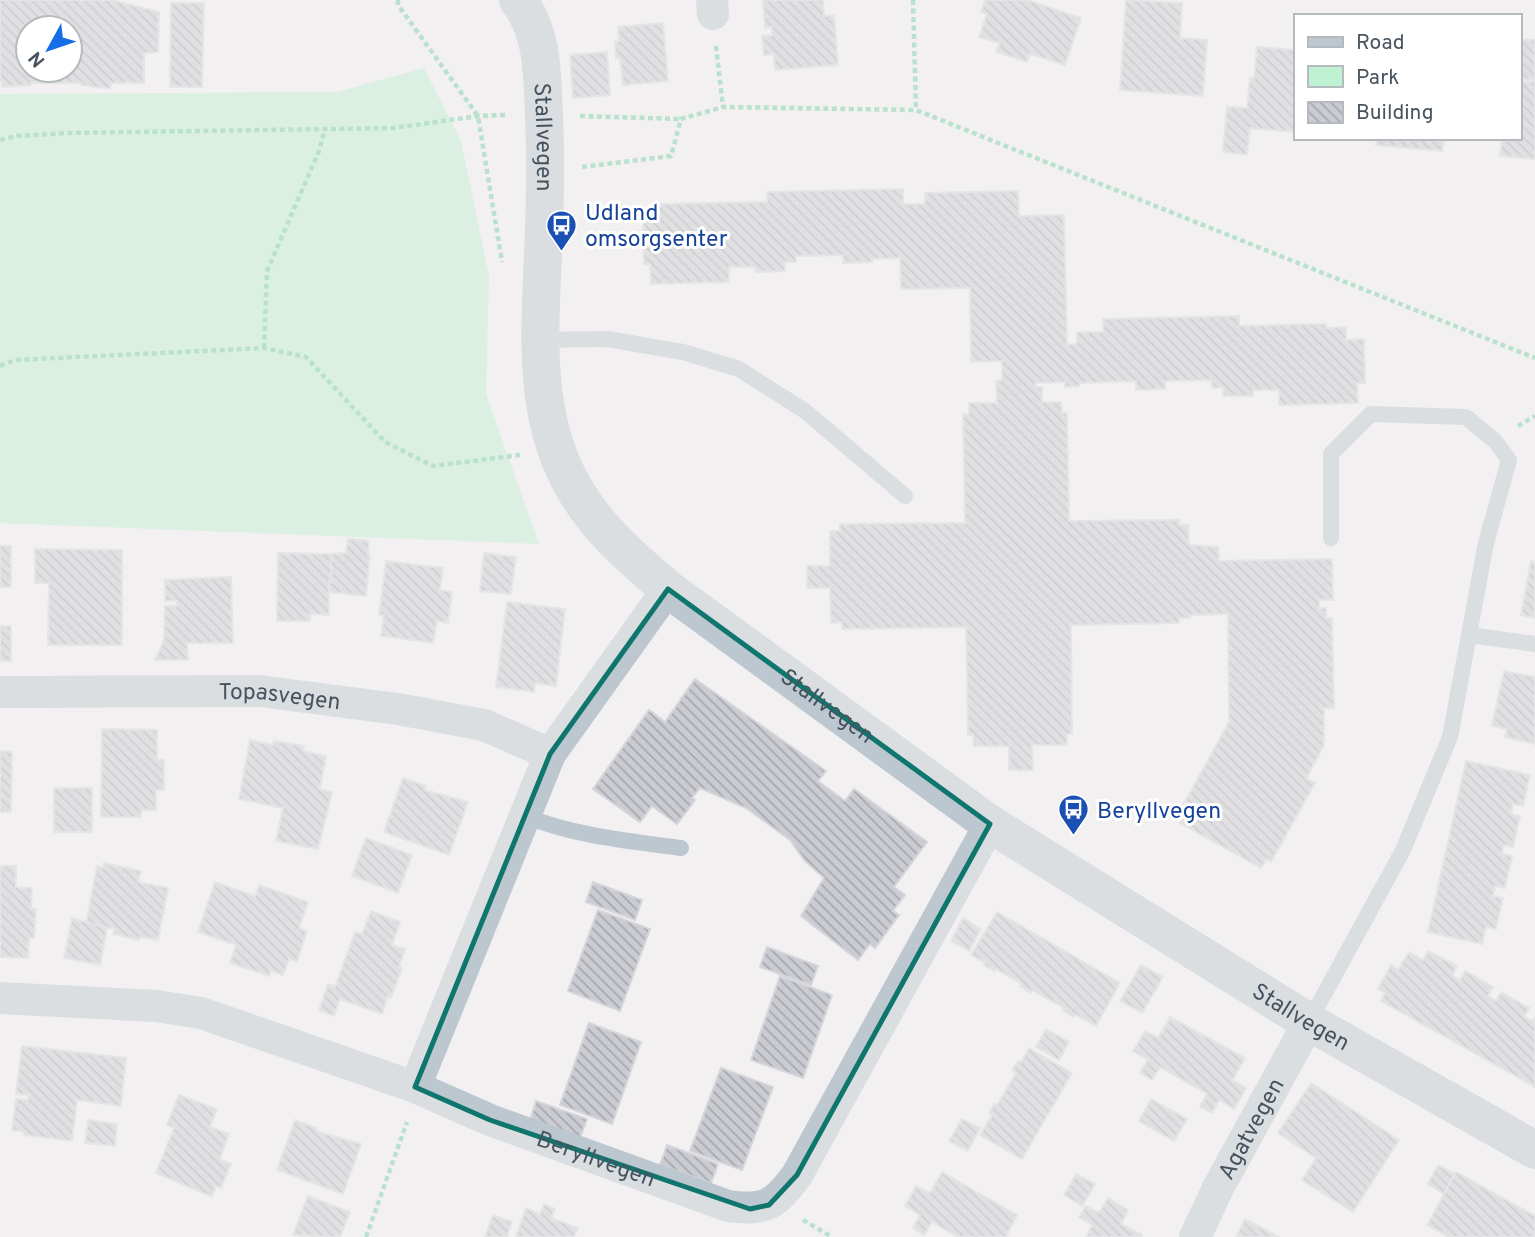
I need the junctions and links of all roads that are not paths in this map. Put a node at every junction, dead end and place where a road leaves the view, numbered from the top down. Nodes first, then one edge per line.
1 (518, 0) edge
2 (540, 340) junction
3 (905, 496) dead end
4 (1331, 538) dead end
5 (668, 589) junction
6 (1469, 635) junction
7 (1535, 645) edge
8 (0, 692) edge
9 (550, 754) junction
10 (525, 816) junction
11 (990, 824) junction
12 (681, 848) dead end
13 (0, 998) edge
14 (1310, 1022) junction
15 (415, 1087) junction
16 (1535, 1150) edge
17 (1195, 1237) edge

1 - 2 street, Stallvegen
2 - 3 lane
2 - 5 street, Stallvegen
4 - 6 lane
5 - 9 street
5 - 11 street, Stallvegen
6 - 7 lane
6 - 14 lane
8 - 9 street, Topasvegen
9 - 10 street
10 - 12 lane
10 - 15 street
11 - 14 street, Stallvegen
11 - 15 street, Beryllvegen
13 - 15 street, Beryllvegen
14 - 16 street, Stallvegen
14 - 17 street, Agatvegen

